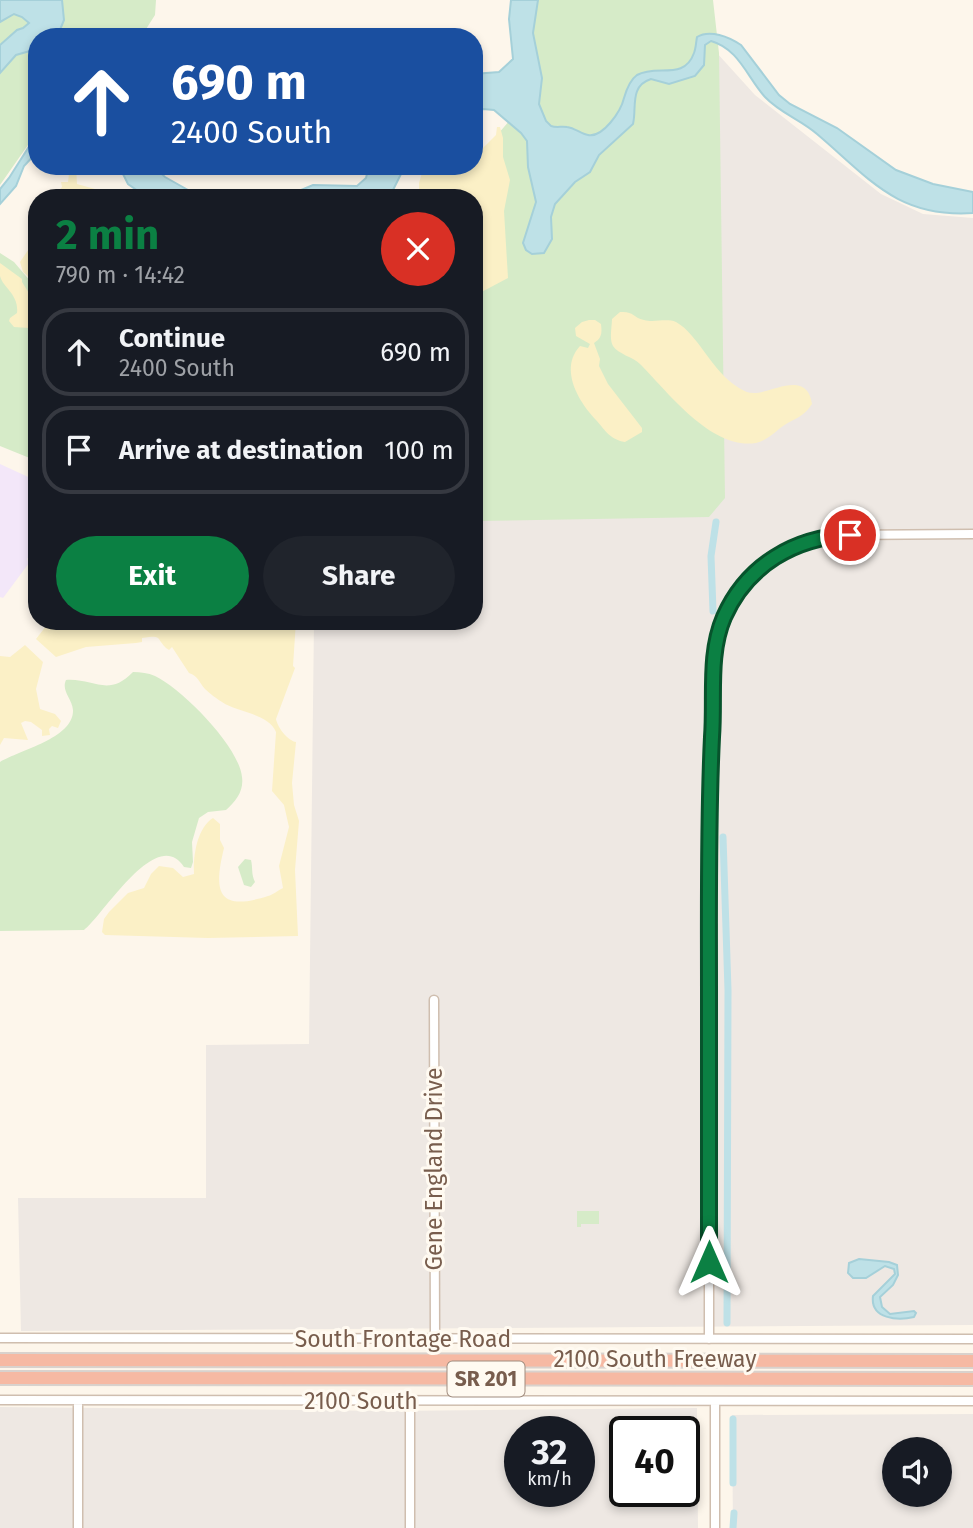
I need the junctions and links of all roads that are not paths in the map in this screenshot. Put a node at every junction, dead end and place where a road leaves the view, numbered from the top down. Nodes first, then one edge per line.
1 (973, 534) edge
2 (434, 1000) dead end
3 (0, 1338) edge
4 (435, 1339) junction
5 (709, 1339) junction
6 (973, 1339) edge
7 (0, 1360) edge
8 (973, 1361) edge
9 (0, 1378) edge
10 (973, 1379) edge
11 (0, 1400) edge
12 (78, 1401) junction
13 (410, 1401) junction
14 (973, 1401) edge
15 (715, 1402) junction
16 (78, 1528) edge
17 (410, 1528) edge
18 (715, 1528) edge

1 - 5 street
2 - 4 street, Gene England Drive
3 - 4 street, South Frontage Road
4 - 5 street, South Frontage Road
5 - 6 street, South Frontage Road
7 - 8 highway, 2100 South Freeway / SR 201
9 - 10 highway, 2100 South Freeway / SR 201
11 - 12 street, 2100 South
12 - 13 street, 2100 South
12 - 16 street
13 - 15 street, 2100 South
13 - 17 street
14 - 15 street, 2100 South
15 - 18 street

